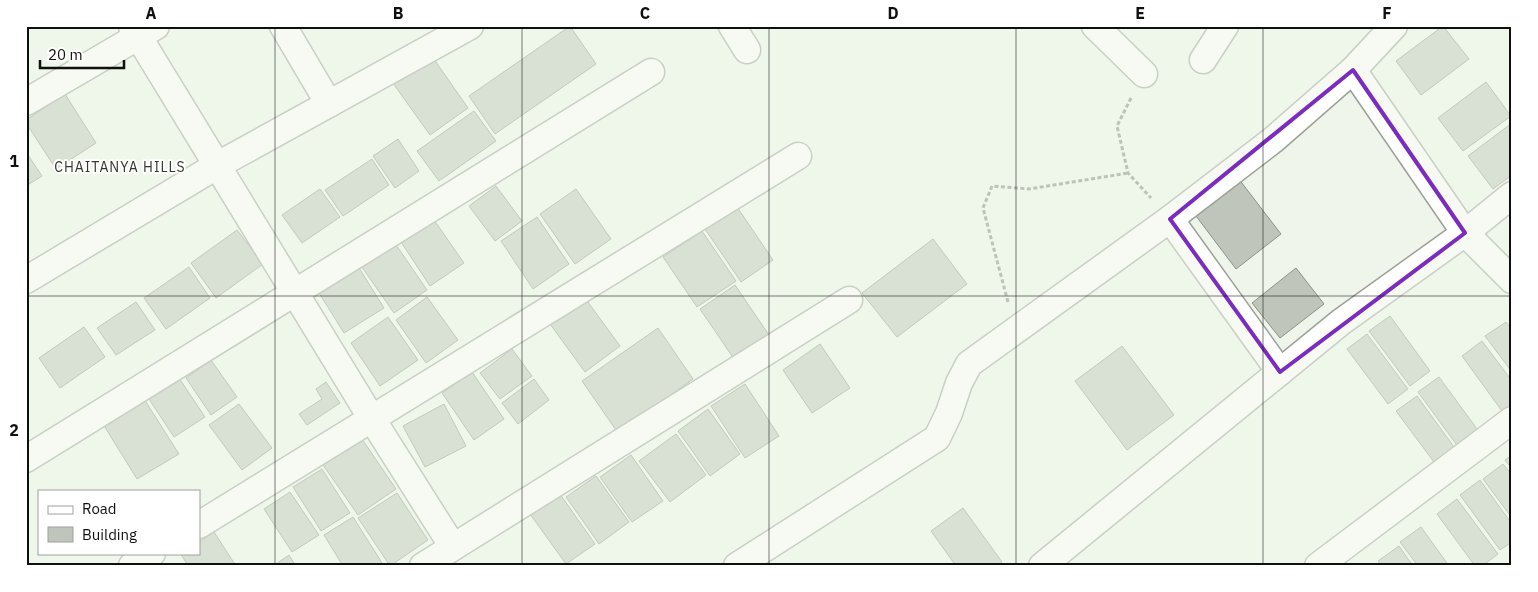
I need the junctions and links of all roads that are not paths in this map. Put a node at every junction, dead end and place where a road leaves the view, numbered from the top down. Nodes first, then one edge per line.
1 (283, 26) edge
2 (470, 26) edge
3 (732, 26) edge
4 (1095, 26) edge
5 (1224, 26) edge
6 (1394, 26) edge
7 (142, 30) edge
8 (747, 50) dead end
9 (1203, 60) dead end
10 (1353, 70) junction
11 (651, 72) dead end
12 (1144, 74) dead end
13 (26, 102) edge
14 (329, 104) junction
15 (798, 156) dead end
16 (218, 165) junction
17 (1512, 196) edge
18 (1170, 219) junction
19 (1465, 232) junction
20 (26, 280) edge
21 (1512, 280) edge
22 (296, 293) junction
23 (849, 300) dead end
24 (1280, 372) junction
25 (372, 419) junction
26 (1512, 420) edge
27 (26, 459) edge
28 (200, 524) edge
29 (453, 547) junction
30 (150, 554) edge
31 (132, 566) edge
32 (422, 566) edge
33 (737, 566) edge
34 (1042, 566) edge
35 (1318, 566) edge

1 - 14 street
2 - 14 street
3 - 8 street
4 - 12 street
5 - 9 street
6 - 10 street
7 - 13 street
7 - 16 street
10 - 18 street
10 - 19 street
11 - 22 street
14 - 16 street
15 - 25 street
16 - 20 street
16 - 22 street
17 - 19 street
18 - 24 street
18 - 33 street
19 - 21 street
19 - 24 street
22 - 25 street
22 - 27 street
23 - 29 street
24 - 34 street
25 - 28 street
25 - 29 street
26 - 35 street
29 - 32 street
30 - 31 street

